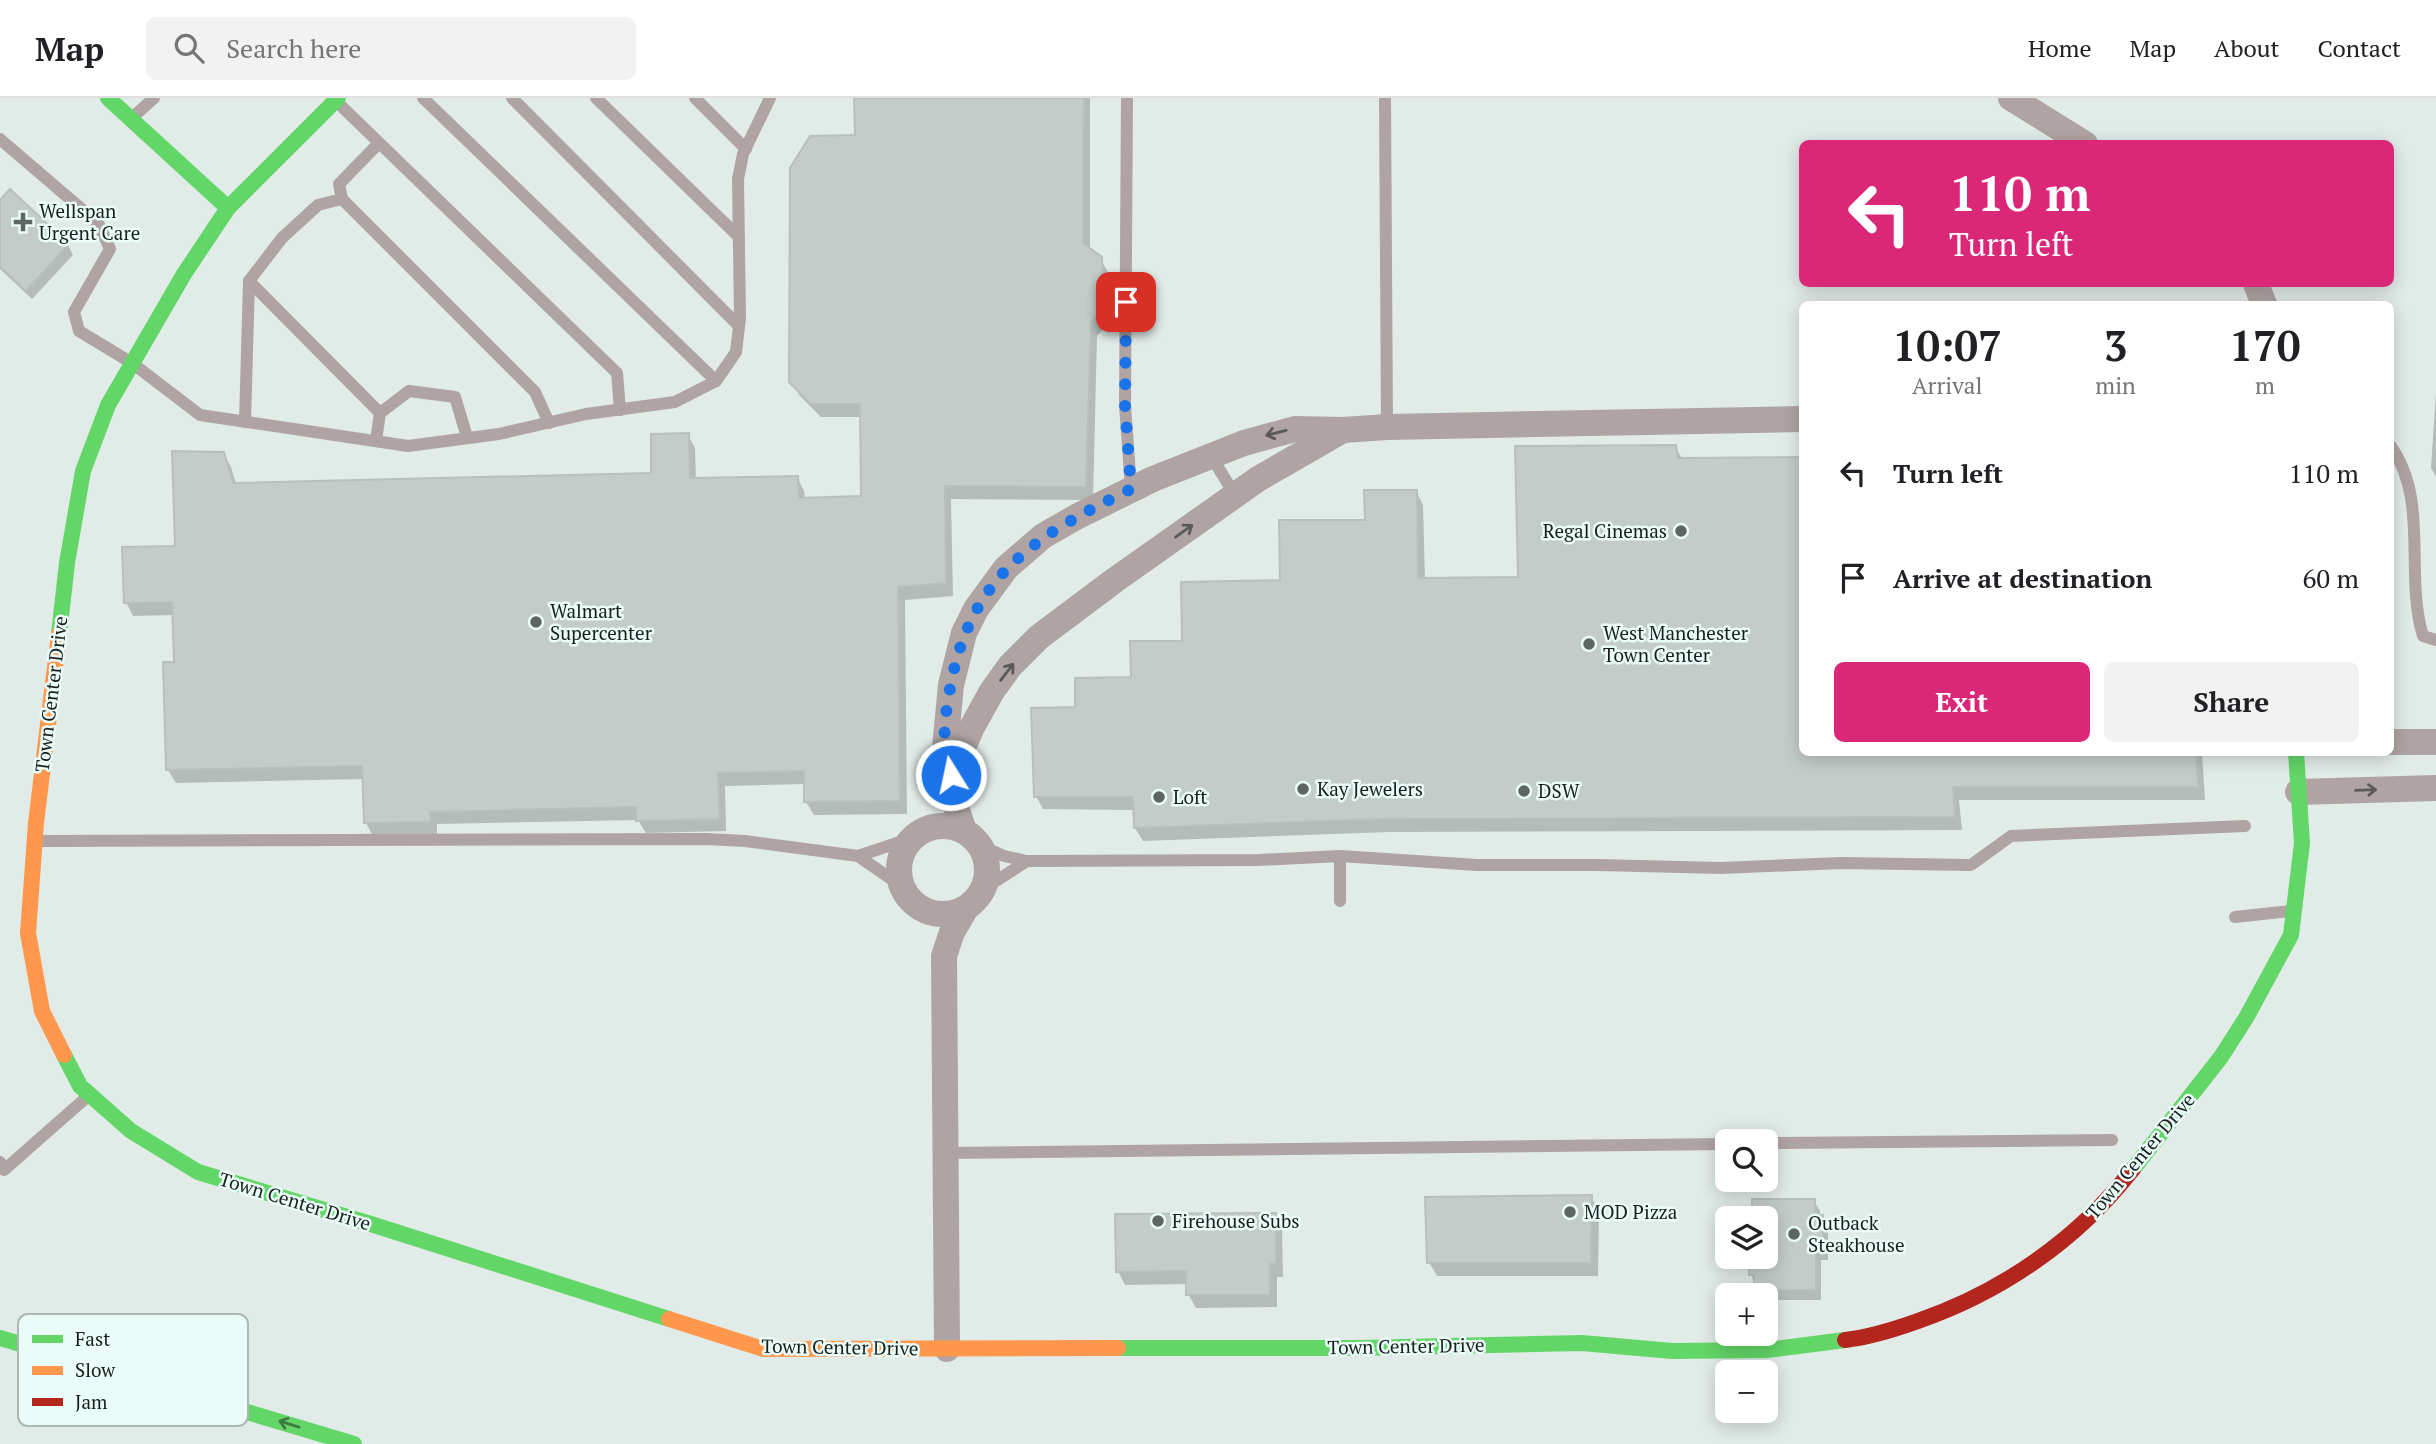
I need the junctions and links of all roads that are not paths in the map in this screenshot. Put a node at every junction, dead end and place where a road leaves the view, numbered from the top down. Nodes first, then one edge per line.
1 (108, 98) edge
2 (154, 98) edge
3 (423, 98) edge
4 (512, 98) edge
5 (596, 98) edge
6 (695, 98) edge
7 (770, 98) edge
8 (1127, 98) edge
9 (1385, 98) edge
10 (2011, 98) edge
11 (336, 99) edge
12 (131, 119) junction
13 (0, 139) edge
14 (2079, 140) edge
15 (379, 143) junction
16 (746, 149) junction
17 (342, 199) junction
18 (228, 208) junction
19 (739, 237) junction
20 (249, 281) junction
21 (740, 326) junction
22 (132, 363) junction
23 (716, 381) junction
24 (620, 410) junction
25 (380, 413) junction
26 (1799, 419) edge
27 (245, 422) junction
28 (549, 423) junction
29 (1387, 426) junction
30 (1343, 430) junction
31 (467, 438) junction
32 (376, 441) junction
33 (2394, 451) edge
34 (1211, 456) junction
35 (1131, 489) junction
36 (1235, 495) junction
37 (2436, 640) edge
38 (964, 705) junction
39 (2394, 741) edge
40 (2436, 742) edge
41 (2296, 756) edge
42 (951, 783) junction
43 (2436, 788) edge
44 (2298, 792) junction
45 (2245, 826) dead end
46 (919, 834) junction
47 (972, 839) junction
48 (35, 841) junction
49 (858, 856) junction
50 (1340, 856) junction
51 (1027, 861) junction
52 (907, 894) junction
53 (974, 899) junction
54 (1340, 901) dead end
55 (2295, 911) junction
56 (2235, 917) dead end
57 (944, 956) junction
58 (89, 1094) junction
59 (2112, 1140) dead end
60 (1715, 1143) edge
61 (1778, 1143) edge
62 (945, 1153) junction
63 (0, 1162) edge
64 (0, 1338) edge
65 (18, 1343) edge
66 (947, 1349) junction
67 (248, 1412) edge
68 (354, 1444) edge

1 - 12 main road
2 - 12 lane
3 - 23 lane
4 - 21 lane
5 - 19 lane
6 - 16 lane
7 - 16 lane
8 - 35 lane
9 - 29 lane
10 - 14 street
11 - 15 lane
11 - 18 main road, Town Center Drive
12 - 18 main road
13 - 22 lane
15 - 17 lane
15 - 24 lane
16 - 19 lane
17 - 20 lane
17 - 28 lane
18 - 22 main road, Town Center Drive
19 - 21 lane
20 - 25 lane
20 - 27 lane
21 - 23 lane
22 - 27 lane
22 - 48 main road, Town Center Drive
23 - 24 lane
24 - 28 lane
25 - 31 lane
25 - 32 lane
26 - 29 street
27 - 32 lane
28 - 31 lane
29 - 30 street
30 -> 34 street
30 - 36 street
31 - 32 lane
33 - 37 lane
34 - 35 street
34 - 36 lane
35 - 38 street
38 -> 36 street
38 - 42 street
39 - 40 street
41 - 44 main road, Town Center Drive
42 - 46 street
42 - 47 street
44 -> 43 street
44 - 55 main road, Town Center Drive
45 - 50 lane
46 - 47 street
46 - 49 lane
46 - 52 street
47 - 51 lane
47 - 53 street
48 - 49 lane
48 - 58 main road, Town Center Drive
49 - 52 lane
50 - 51 lane
50 - 54 lane
51 - 53 lane
52 - 53 street
52 - 57 street
53 - 57 street
55 - 56 lane
55 - 66 main road, Town Center Drive
57 - 62 street
58 - 63 lane
58 - 66 main road, Town Center Drive
59 - 61 lane
60 - 62 lane
62 - 66 street
65 -> 64 main road
68 -> 67 main road

